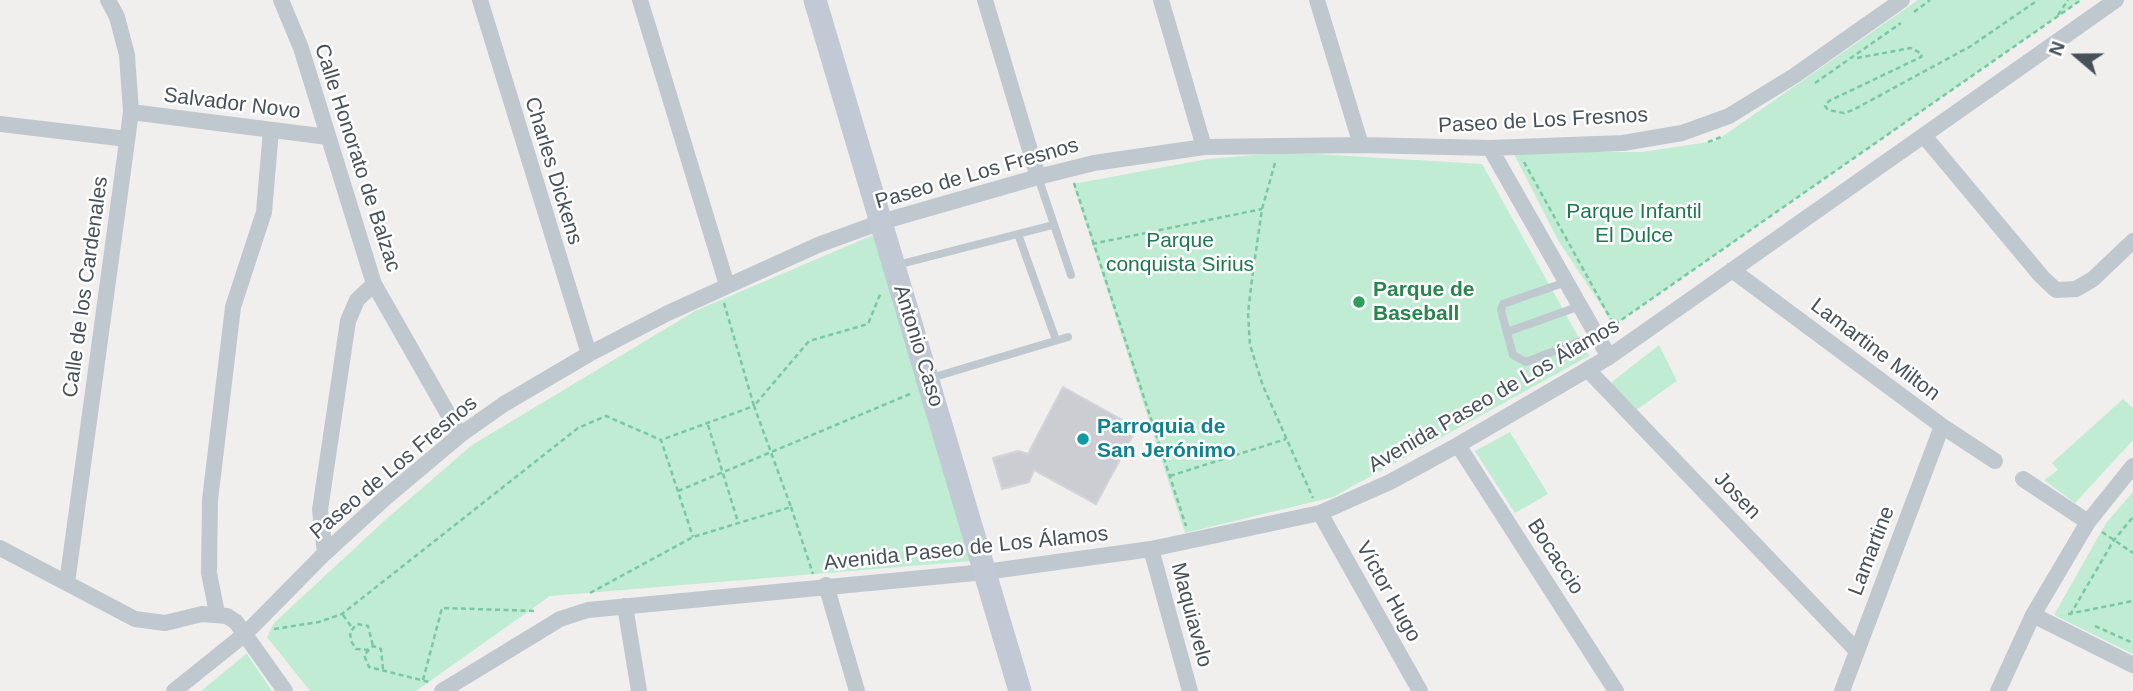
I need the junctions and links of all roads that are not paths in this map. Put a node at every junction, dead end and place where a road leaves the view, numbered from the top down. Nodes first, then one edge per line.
1 (108, 0) edge
2 (281, 0) edge
3 (480, 0) edge
4 (640, 0) edge
5 (815, 0) edge
6 (985, 0) edge
7 (1161, 0) edge
8 (1317, 0) edge
9 (1902, 0) edge
10 (2116, 0) edge
11 (0, 108) edge
12 (131, 112) junction
13 (0, 125) edge
14 (271, 130) junction
15 (328, 137) junction
16 (1925, 137) junction
17 (127, 139) junction
18 (1361, 145) junction
19 (1204, 147) junction
20 (1490, 148) junction
21 (1038, 177) junction
22 (881, 222) junction
23 (1053, 225) junction
24 (1018, 234) junction
25 (2133, 242) edge
26 (894, 266) junction
27 (1732, 270) junction
28 (1071, 275) dead end
29 (1566, 282) junction
30 (374, 284) junction
31 (727, 285) junction
32 (1580, 306) junction
33 (1507, 332) junction
34 (1597, 335) junction
35 (1068, 337) dead end
36 (1056, 340) junction
37 (589, 354) junction
38 (1609, 357) junction
39 (1588, 370) junction
40 (929, 384) junction
41 (1942, 426) junction
42 (460, 435) junction
43 (1458, 445) junction
44 (1995, 461) dead end
45 (2133, 466) edge
46 (2023, 479) dead end
47 (1320, 513) junction
48 (2088, 522) junction
49 (0, 548) edge
50 (1151, 549) junction
51 (325, 553) junction
52 (985, 572) junction
53 (67, 583) junction
54 (822, 586) junction
55 (625, 606) junction
56 (216, 613) junction
57 (2033, 615) junction
58 (245, 634) junction
59 (1856, 650) junction
60 (2133, 665) edge
61 (444, 690) edge
62 (174, 691) edge
63 (285, 691) edge
64 (639, 691) edge
65 (857, 691) edge
66 (1020, 691) edge
67 (1190, 691) edge
68 (1420, 691) edge
69 (1616, 691) edge
70 (1842, 691) edge
71 (1998, 691) edge

1 - 12 street, Calle de los Cardenales
2 - 15 street, Calle Honorato de Balzac
3 - 37 street, Charles Dickens
4 - 31 street
5 - 22 street, Antonio Caso
6 - 21 street
7 - 19 street
8 - 18 street
9 - 20 street, Paseo de Los Fresnos
10 - 16 street, Avenida Paseo de Los Álamos
11 - 13 street
12 - 14 street, Salvador Novo
12 - 17 street, Calle de los Cardenales
13 - 17 street
14 - 15 street, Salvador Novo
14 - 56 street
15 - 30 street, Calle Honorato de Balzac
16 - 25 street
16 - 27 street, Avenida Paseo de Los Álamos
17 - 53 street, Calle de los Cardenales
18 - 19 street, Paseo de Los Fresnos
18 - 20 street, Paseo de Los Fresnos
19 - 21 street, Paseo de Los Fresnos
20 - 29 street
21 - 22 street, Paseo de Los Fresnos
21 - 23 lane
22 - 26 street, Antonio Caso
22 - 31 street, Paseo de Los Fresnos
23 - 24 lane
23 - 28 lane
24 - 26 lane
24 - 36 lane
26 - 40 street, Antonio Caso
27 - 38 street, Avenida Paseo de Los Álamos
27 - 41 street, Lamartine Milton
29 - 32 street
29 - 33 lane
30 - 42 street, Calle Honorato de Balzac
30 - 51 street
31 - 37 street, Paseo de Los Fresnos
32 - 33 lane
32 - 34 street
33 - 34 lane
34 - 38 street
35 - 36 lane
36 - 40 lane
37 - 42 street, Paseo de Los Fresnos
38 - 39 street, Avenida Paseo de Los Álamos
39 - 43 street, Avenida Paseo de Los Álamos
39 - 59 street, Josen
40 - 52 street, Antonio Caso
41 - 44 street, Lamartine Milton
41 - 59 street, Lamartine
42 - 51 street, Paseo de Los Fresnos
43 - 47 street, Avenida Paseo de Los Álamos
43 - 69 street, Bocaccio
45 - 48 street
46 - 48 street
47 - 50 street, Avenida Paseo de Los Álamos
47 - 68 street, Víctor Hugo
48 - 57 street
49 - 53 street
50 - 52 street, Avenida Paseo de Los Álamos
50 - 67 street, Maquiavelo
51 - 58 street, Paseo de Los Fresnos
52 - 54 street, Avenida Paseo de Los Álamos
52 - 66 street, Antonio Caso
53 - 56 street
54 - 55 street, Avenida Paseo de Los Álamos
54 - 65 street
55 - 61 street, Avenida Paseo de Los Álamos
55 - 64 street
56 - 58 street
57 - 60 street
57 - 71 street
58 - 62 street, Paseo de Los Fresnos
58 - 63 street
59 - 70 street, Lamartine

